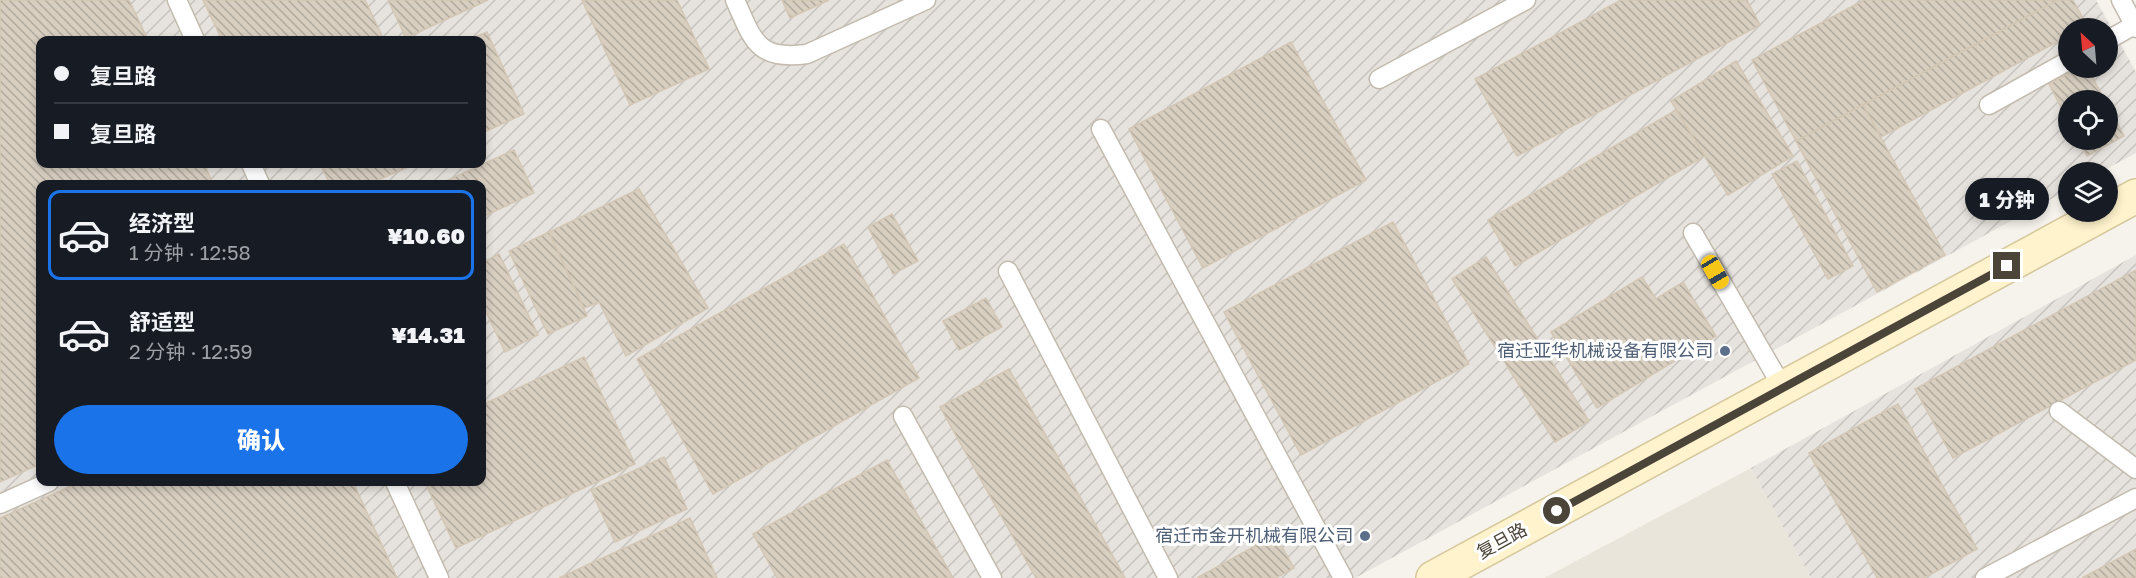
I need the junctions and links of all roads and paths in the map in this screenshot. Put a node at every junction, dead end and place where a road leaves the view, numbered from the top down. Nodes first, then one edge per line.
1 (177, 0) edge
2 (735, 0) edge
3 (926, 0) edge
4 (1526, 0) edge
5 (2121, 0) edge
6 (2136, 26) edge
7 (2118, 35) edge
8 (193, 36) edge
9 (2058, 67) edge
10 (1379, 79) dead end
11 (1989, 105) dead end
12 (1101, 129) dead end
13 (2136, 196) edge
14 (1692, 233) dead end
15 (1008, 271) dead end
16 (1783, 388) junction
17 (2059, 411) dead end
18 (903, 416) dead end
19 (2136, 469) edge
20 (40, 486) edge
21 (397, 486) edge
22 (2136, 498) edge
23 (0, 504) edge
24 (440, 578) edge
25 (992, 578) edge
26 (1168, 578) edge
27 (1343, 578) edge
28 (1433, 578) edge
29 (1984, 578) edge

1 - 8 lane
2 - 3 lane
4 - 10 lane
5 - 6 lane
6 - 7 lane
9 - 11 lane
12 - 27 lane
13 - 16 street, 复旦路
14 - 16 lane
15 - 26 lane
16 - 28 street, 复旦路
17 - 19 lane
18 - 25 lane
20 - 23 lane
21 - 24 lane
22 - 29 lane

